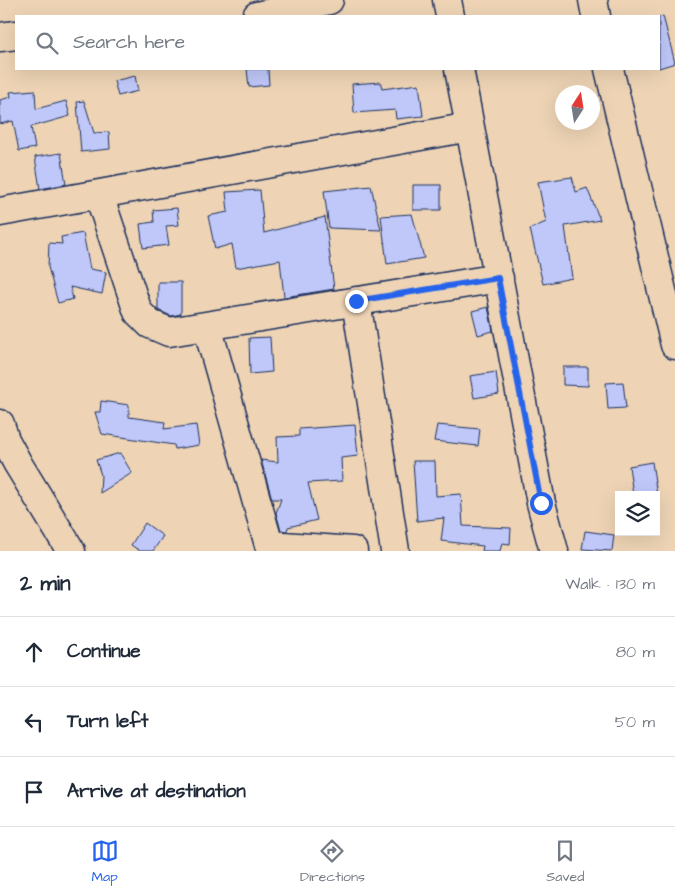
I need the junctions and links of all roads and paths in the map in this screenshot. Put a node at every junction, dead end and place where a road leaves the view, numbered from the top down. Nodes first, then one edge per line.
1 (329, 0) edge
2 (447, 0) edge
3 (593, 0) edge
4 (262, 15) edge
5 (450, 15) edge
6 (596, 15) edge
7 (15, 35) edge
8 (0, 37) edge
9 (460, 70) edge
10 (609, 70) edge
11 (470, 127) junction
12 (99, 195) junction
13 (0, 212) edge
14 (498, 278) junction
15 (356, 301) junction
16 (207, 326) junction
17 (675, 345) edge
18 (0, 424) edge
19 (268, 548) edge
20 (71, 551) edge
21 (352, 551) edge
22 (395, 551) edge
23 (554, 551) edge

1 - 4 street
2 - 5 street
3 - 6 street
7 - 8 street
9 - 11 street
10 - 17 street
11 - 12 street
11 - 14 street
12 - 13 street
12 - 16 street
14 - 15 street
14 - 23 street
15 - 16 street
15 - 22 street
16 - 19 street
18 - 20 street
19 - 21 street

